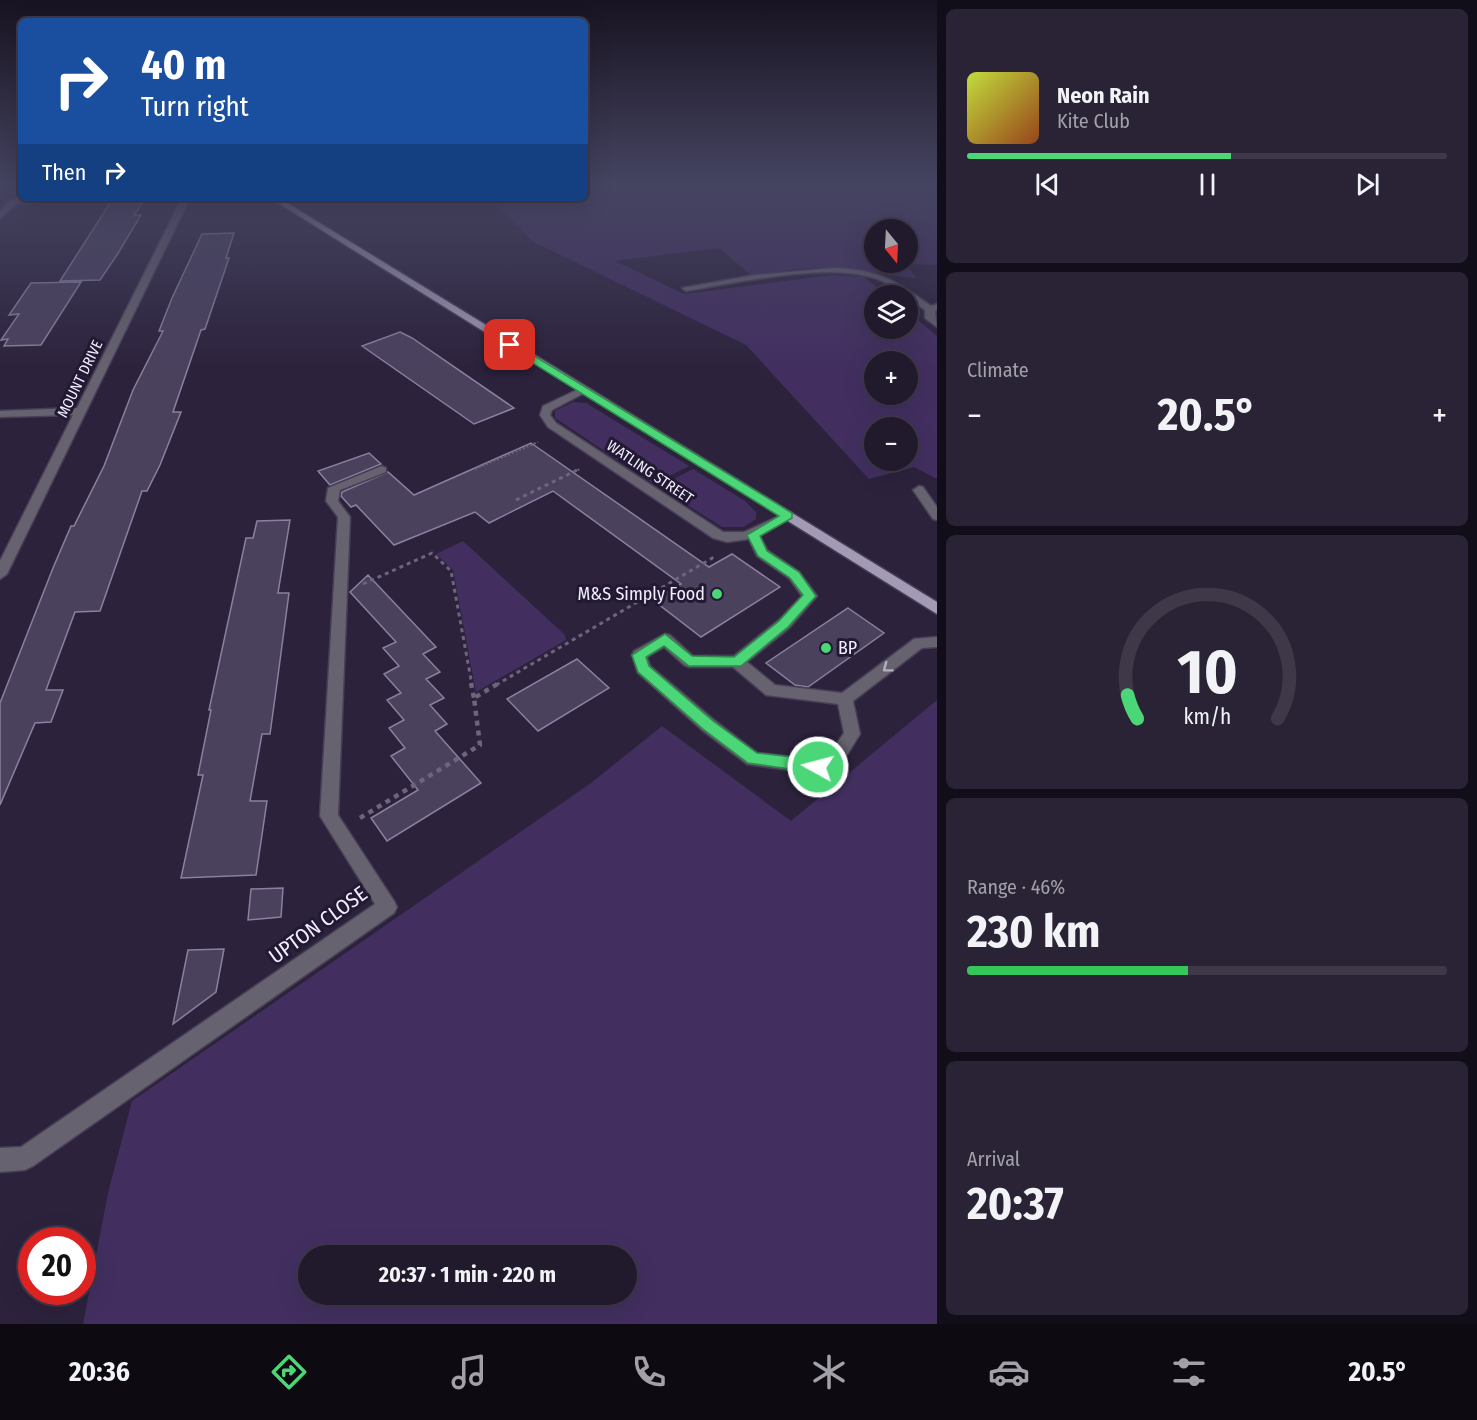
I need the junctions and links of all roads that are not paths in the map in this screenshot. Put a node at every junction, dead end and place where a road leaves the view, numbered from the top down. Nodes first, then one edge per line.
1 (163, 245) edge
2 (349, 245) edge
3 (686, 288) dead end
4 (934, 308) edge
5 (937, 324) edge
6 (583, 391) junction
7 (81, 411) junction
8 (0, 414) edge
9 (382, 470) dead end
10 (919, 490) dead end
11 (788, 516) junction
12 (937, 516) edge
13 (746, 536) junction
14 (0, 573) edge
15 (937, 609) edge
16 (937, 642) edge
17 (737, 662) junction
18 (845, 699) junction
19 (0, 1160) edge

1 - 7 street, MOUNT DRIVE
2 - 6 main road, WATLING STREET
3 - 4 street
4 - 5 street
6 - 11 main road, WATLING STREET
6 - 13 street, WATLING STREET
7 - 8 street
7 - 14 street, MOUNT DRIVE
9 - 19 street, UPTON CLOSE
10 - 12 street
11 - 13 street
11 - 15 main road, WATLING STREET
13 - 17 street
16 -> 18 street
17 - 18 street
17 - 18 street

